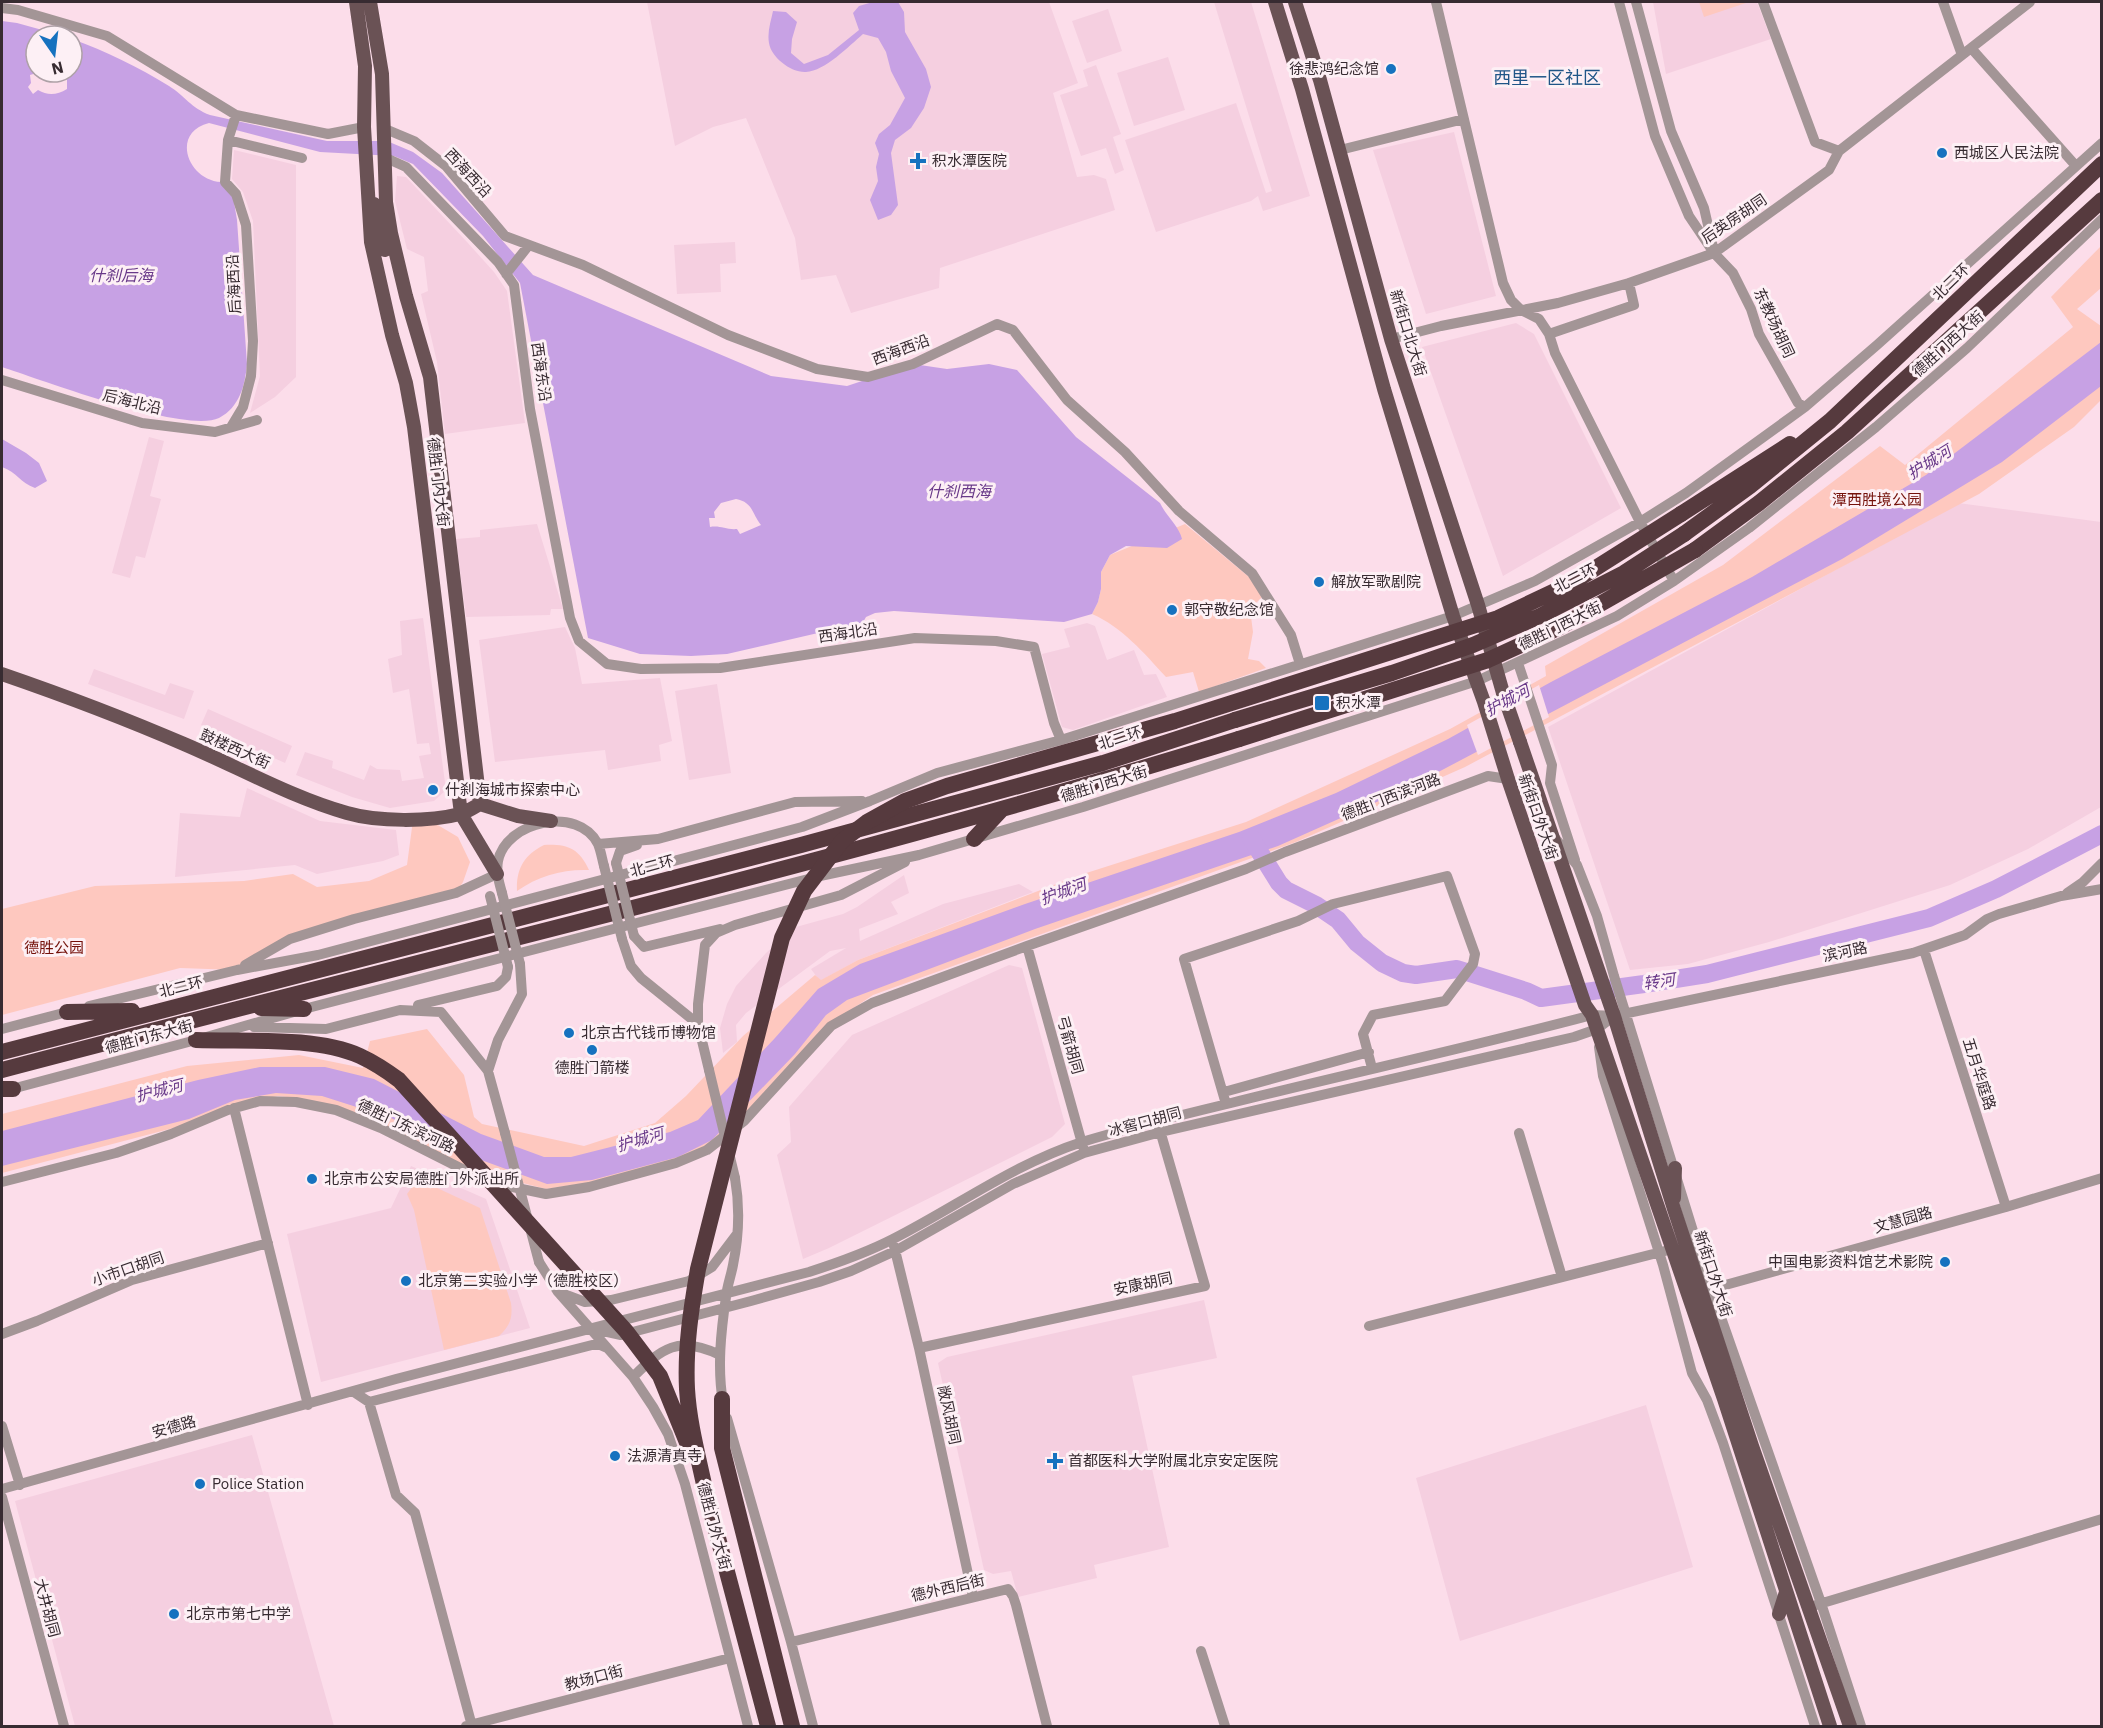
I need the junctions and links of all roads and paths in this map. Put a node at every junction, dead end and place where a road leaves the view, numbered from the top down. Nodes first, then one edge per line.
1 (356, 2) edge
2 (370, 2) edge
3 (1275, 2) edge
4 (1296, 2) edge
5 (1436, 2) edge
6 (1619, 2) edge
7 (1636, 2) edge
8 (1762, 2) edge
9 (1943, 2) edge
10 (2030, 2) edge
11 (2, 8) edge
12 (1971, 48) junction
13 (1962, 55) junction
14 (236, 115) junction
15 (1464, 119) junction
16 (372, 127) junction
17 (228, 140) junction
18 (2102, 143) edge
19 (1340, 150) junction
20 (1839, 151) junction
21 (302, 158) dead end
22 (368, 158) junction
23 (386, 158) junction
24 (2102, 164) edge
25 (2076, 166) junction
26 (2102, 200) edge
27 (2102, 219) edge
28 (526, 249) junction
29 (1714, 253) junction
30 (508, 272) junction
31 (1629, 283) junction
32 (406, 296) junction
33 (1521, 310) junction
34 (1550, 334) junction
35 (1391, 339) junction
36 (2, 380) edge
37 (1805, 406) junction
38 (258, 420) dead end
39 (1830, 421) junction
40 (231, 427) junction
41 (1640, 522) junction
42 (1674, 581) junction
43 (1478, 605) junction
44 (1453, 616) junction
45 (579, 641) joint
46 (1518, 663) junction
47 (1300, 664) junction
48 (1496, 672) junction
49 (2, 674) edge
50 (1271, 674) junction
51 (1477, 681) junction
52 (1296, 689) junction
53 (1310, 734) junction
54 (1061, 740) junction
55 (1508, 779) junction
56 (982, 780) junction
57 (910, 783) junction
58 (1023, 785) junction
59 (870, 801) junction
60 (480, 804) junction
61 (1003, 809) junction
62 (461, 814) junction
63 (551, 821) junction
64 (1549, 831) junction
65 (658, 839) junction
66 (974, 839) junction
67 (597, 844) junction
68 (919, 855) junction
69 (2102, 863) edge
70 (1577, 866) junction
71 (497, 874) junction
72 (2102, 889) edge
73 (456, 893) junction
74 (2061, 896) junction
75 (735, 925) junction
76 (1026, 946) junction
77 (1924, 950) junction
78 (237, 970) junction
79 (1607, 977) junction
80 (239, 1008) junction
81 (304, 1009) junction
82 (400, 1010) junction
83 (1588, 1010) junction
84 (157, 1011) junction
85 (67, 1012) junction
86 (1620, 1015) junction
87 (698, 1024) junction
88 (242, 1027) junction
89 (2, 1029) edge
90 (1597, 1029) junction
91 (196, 1040) junction
92 (2, 1052) edge
93 (1368, 1052) junction
94 (1372, 1068) junction
95 (2, 1070) edge
96 (488, 1071) junction
97 (5, 1090) edge
98 (1224, 1092) junction
99 (1226, 1104) junction
100 (234, 1108) junction
101 (1159, 1126) junction
102 (1519, 1133) dead end
103 (1083, 1148) junction
104 (1675, 1168) junction
105 (2102, 1178) edge
106 (2, 1182) edge
107 (2006, 1207) junction
108 (1674, 1209) junction
109 (737, 1234) junction
110 (268, 1243) junction
111 (894, 1245) junction
112 (1666, 1251) junction
113 (1562, 1277) junction
114 (1711, 1289) junction
115 (558, 1292) junction
116 (726, 1294) junction
117 (724, 1308) junction
118 (1369, 1326) dead end
119 (591, 1329) junction
120 (2, 1334) edge
121 (919, 1348) junction
122 (610, 1350) junction
123 (720, 1355) junction
124 (633, 1377) junction
125 (354, 1392) junction
126 (723, 1399) junction
127 (369, 1402) junction
128 (308, 1405) junction
129 (2, 1426) edge
130 (20, 1485) junction
131 (705, 1489) junction
132 (2, 1490) edge
133 (2, 1497) edge
134 (2102, 1519) edge
135 (1786, 1592) junction
136 (973, 1597) junction
137 (1815, 1605) junction
138 (1779, 1614) junction
139 (791, 1642) junction
140 (1201, 1651) dead end
141 (730, 1658) junction
142 (1849, 1723) edge
143 (64, 1726) edge
144 (470, 1726) edge
145 (748, 1726) edge
146 (766, 1726) edge
147 (792, 1726) edge
148 (813, 1726) edge
149 (1047, 1726) edge
150 (1225, 1726) edge
151 (1815, 1726) edge
152 (1829, 1726) edge
153 (1861, 1726) edge

1 - 16 main road
2 - 16 main road
3 - 44 main road
4 - 19 main road, 新街口北大街
5 - 15 street
6 - 29 street, 东教场胡同
7 - 29 street
8 - 20 street
9 - 13 street
10 - 12 street, 后英房胡同
11 - 14 street
12 - 13 street, 后英房胡同
12 - 25 street
13 - 20 street, 后英房胡同
14 - 16 street
14 - 17 street, 后海西沿
15 - 19 street
15 - 33 street
16 - 22 main road
16 - 23 main road, 德胜门内大街
16 - 28 street, 西海西沿
17 - 21 street
17 - 40 street, 后海西沿
18 - 25 street
19 - 35 main road, 新街口北大街
20 - 29 street, 后英房胡同
22 - 32 main road, 德胜门内大街
22 - 62 main road, 德胜门内大街
23 - 30 street, 西海东沿
23 - 32 main road, 德胜门内大街
24 - 39 highway, 北二环
25 - 37 street
26 - 61 highway, bridge
27 - 42 street, 德胜门西大街
28 - 30 street
28 - 47 street, 西海西沿
29 - 31 street, 后英房胡同
29 - 37 street, 东教场胡同
30 - 45 street, 西海东沿
31 - 33 street, 后英房胡同
31 - 34 street
32 - 60 main road, 德胜门内大街
33 - 34 street
33 - 35 street, 后英房胡同
34 - 41 street
35 - 43 main road, 新街口北大街
36 - 40 street, 后海北沿
37 - 41 street
38 - 40 street, 后海北沿
39 - 58 highway, 北二环, bridge
39 - 131 highway, bridge
41 - 42 street
41 - 43 street
42 - 46 street, 德胜门西大街
43 - 44 street
43 - 48 main road, 新街口北大街
44 - 47 street
44 - 51 main road, 新街口外大街
44 - 52 street
45 - 54 street, 西海北沿
46 - 48 street, 德胜门西大街
46 - 70 street, 新街口外大街
47 - 50 street
48 - 51 street, 德胜门西大街
48 - 64 main road, 新街口外大街, bridge
49 - 62 main road, 鼓楼西大街
50 - 52 street
50 - 54 street
51 - 53 street, 德胜门西大街
51 - 55 main road, 新街口外大街
52 - 53 street
52 - 56 street
53 - 66 street, 德胜门西大街
54 - 57 street
55 - 76 street, 德胜门西滨河路
55 - 83 main road, 新街口外大街
56 - 57 street
56 - 58 highway
57 - 59 street
58 - 84 highway, 北二环
59 - 65 street
59 - 78 street
60 - 62 main road
60 - 63 main road
61 - 66 highway
61 - 80 highway
62 - 71 main road
63 - 67 street
63 - 71 street
64 - 70 street, 新街口外大街
64 - 79 main road, 新街口外大街
65 - 67 street
65 - 75 street, bridge
66 - 68 street, 德胜门西大街
67 - 87 street, bridge
68 - 75 street
68 - 81 street, 德胜门东大街
69 - 74 street
70 - 79 street, 新街口外大街
71 - 73 street
71 - 96 street, bridge
72 - 74 street
73 - 78 street
73 - 82 street, bridge
74 - 77 street, 滨河路
75 - 87 street, 德胜门外大街
76 - 100 street, 德胜门东滨河路
76 - 103 street, 弓箭胡同
77 - 86 street, 滨河路
77 - 107 street, 五月华庭路
78 - 85 street
79 - 86 main road, 新街口外大街
80 - 81 highway
80 - 95 highway
81 - 88 street, 德胜门东大街
82 - 88 street
82 - 96 street
83 - 86 street, 冰窖口胡同
83 - 90 main road, 新街口外大街
83 - 94 street, 冰窖口胡同
84 - 85 highway
84 - 92 highway, 北二环
85 - 89 street
86 - 90 street, 冰窖口胡同
86 - 104 street, 新街口外大街
86 - 108 main road, 新街口外大街
87 - 109 street, 德胜门外大街, bridge
88 - 91 street, 德胜门东大街
90 - 101 street, 冰窖口胡同
90 - 112 main road, 新街口外大街
91 - 97 street, 德胜门东大街
91 - 131 highway, bridge
93 - 94 street
93 - 98 street
93 - 98 street
94 - 99 street, 冰窖口胡同
96 - 115 street, 德胜门外大街, bridge
98 - 99 street
99 - 101 street, 冰窖口胡同
100 - 106 street, 德胜门东滨河路
100 - 110 street
101 - 103 street, 冰窖口胡同
101 - 121 street, 安康胡同
102 - 113 street
103 - 111 street, 冰窖口胡同
104 - 108 main road
104 - 114 street, 新街口外大街
105 - 107 street, 文慧园路
107 - 114 street, 文慧园路
108 - 137 main road, 新街口外大街
109 - 115 street
109 - 116 street, 德胜门外大街
110 - 120 street, 小市口胡同
110 - 128 street
111 - 116 street, 冰窖口胡同
111 - 117 street, 冰窖口胡同
111 - 121 street, 敞风胡同
112 - 113 street
112 - 135 main road, 新街口外大街
112 - 138 street, 新街口外大街
113 - 118 street
114 - 137 street, 新街口外大街
115 - 119 street, 德胜门外大街
116 - 117 street, 德胜门外大街
116 - 119 street, 冰窖口胡同
117 - 119 street, 冰窖口胡同
117 - 123 street, 德胜门外大街
119 - 122 street, 德胜门外大街
119 - 125 street, 安德路
121 - 136 street, 敞风胡同
122 - 124 street, 德胜门外大街
122 - 127 street
123 - 124 street
123 - 126 street, 德胜门外大街
124 - 141 street, 德胜门外大街
125 - 127 street
125 - 128 street, 安德路
126 - 139 street, 德胜门外大街
126 - 147 highway, 德胜门外大街
127 - 144 street
128 - 130 street, 安德路
129 - 130 street
130 - 132 street, 安德路
131 - 146 highway, 德胜门外大街
133 - 143 street, 大井胡同
134 - 137 street
135 - 138 main road
135 - 152 main road, 新街口外大街
136 - 139 street, 德外西后街
136 - 149 street, 德外西后街
137 - 142 main road, 新街口外大街
137 - 153 street, 新街口外大街
138 - 151 street, 新街口外大街
139 - 148 street, 德胜门外大街
140 - 150 street
141 - 144 street, 教场口街
141 - 145 street, 德胜门外大街
142 - 152 street

